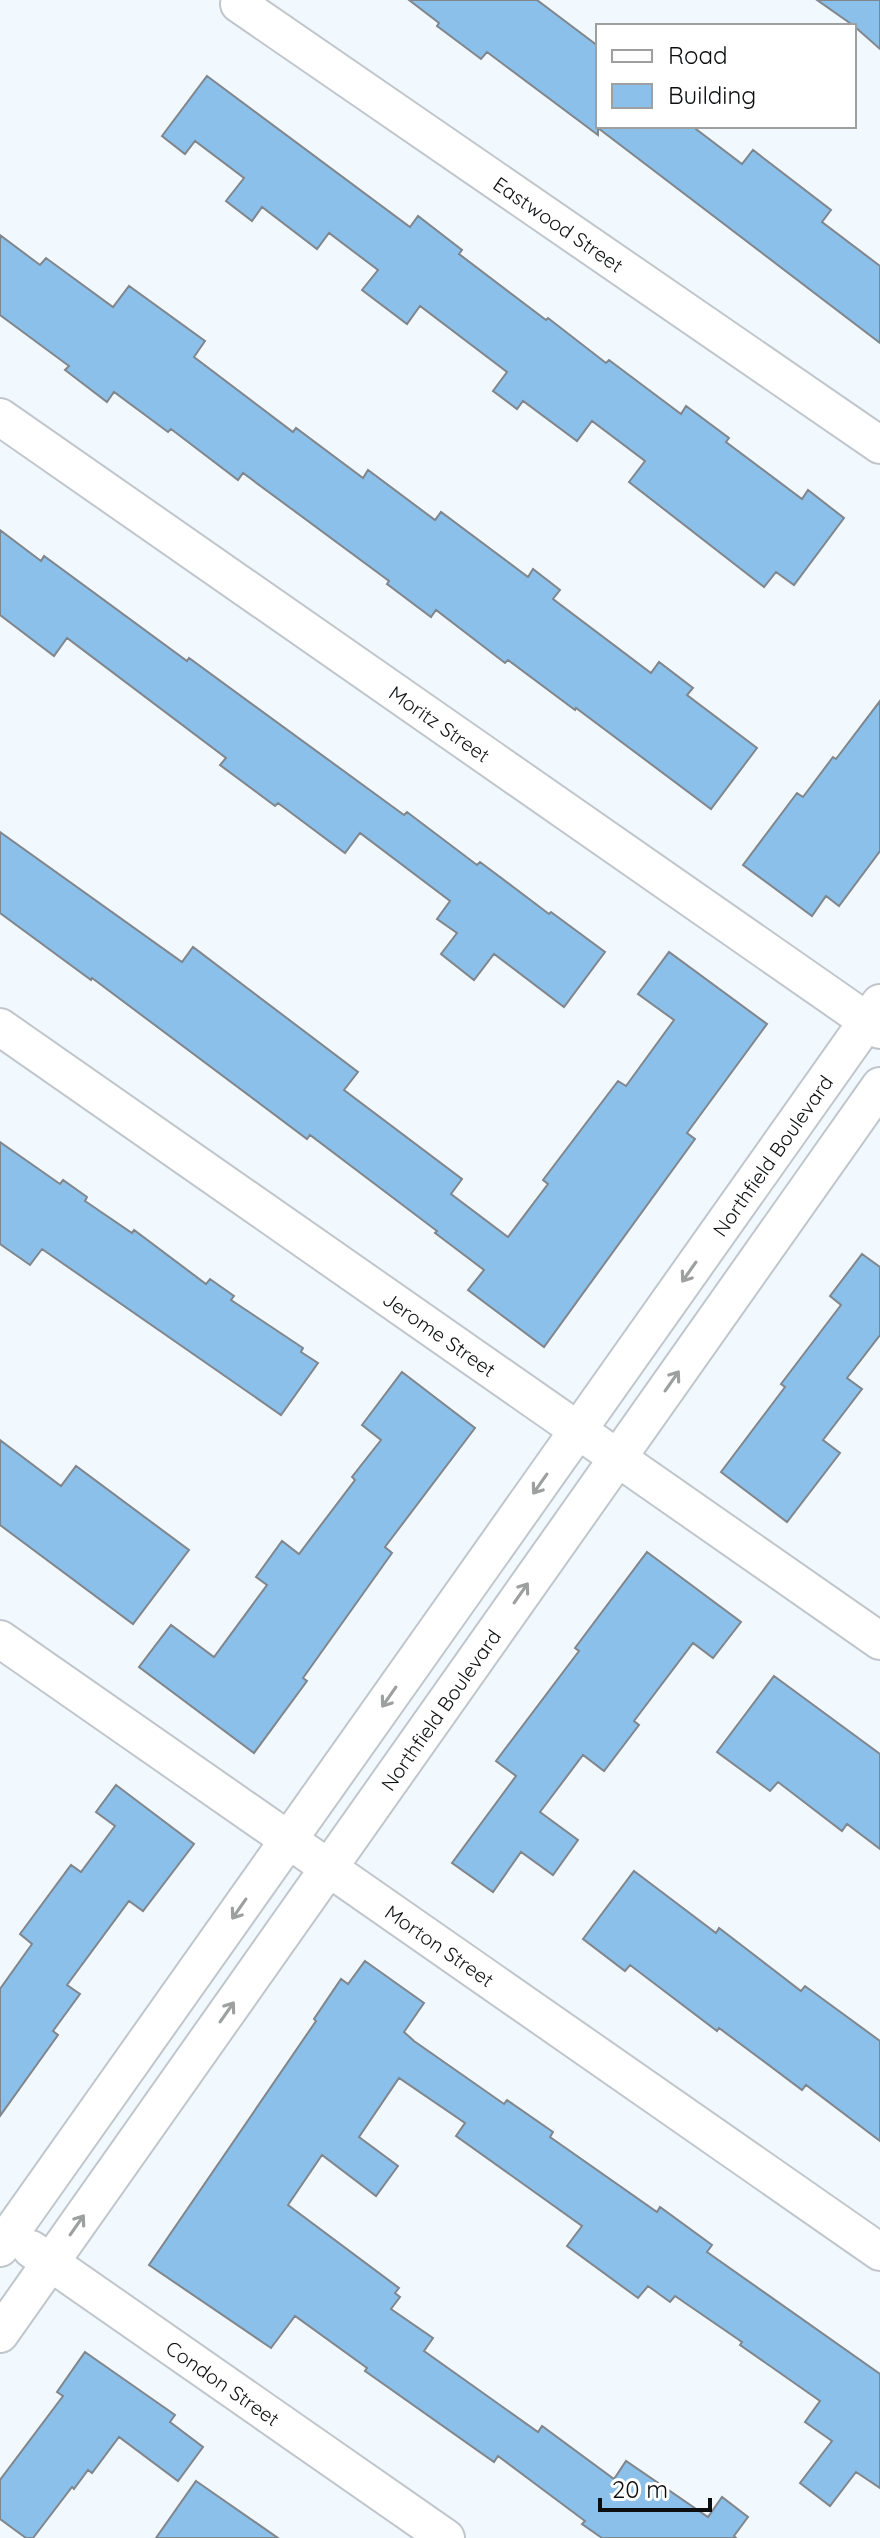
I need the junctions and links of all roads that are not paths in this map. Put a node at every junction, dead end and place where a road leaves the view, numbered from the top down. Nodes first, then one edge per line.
1 (239, 4) dead end
2 (0, 417) edge
3 (880, 445) edge
4 (876, 1018) edge
5 (0, 1027) edge
6 (880, 1086) edge
7 (578, 1431) junction
8 (617, 1458) junction
9 (0, 1639) edge
10 (880, 1641) edge
11 (287, 1840) junction
12 (328, 1868) junction
13 (3, 2236) edge
14 (880, 2252) edge
15 (51, 2263) junction
16 (0, 2334) edge
17 (446, 2538) edge

1 - 3 street, Eastwood Street
2 - 4 street, Moritz Street
4 -> 7 street, Northfield Boulevard
5 - 7 street, Jerome Street
8 -> 6 street, Northfield Boulevard
7 - 8 street, Jerome Street
7 -> 11 street, Northfield Boulevard
8 - 10 street, Jerome Street
12 -> 8 street, Northfield Boulevard
9 - 11 street, Morton Street
11 - 12 street, Morton Street
11 -> 13 street, Northfield Boulevard
12 - 14 street, Morton Street
15 -> 12 street, Northfield Boulevard
13 - 15 street, Condon Street
15 - 16 street, Northfield Boulevard
15 - 17 street, Condon Street

